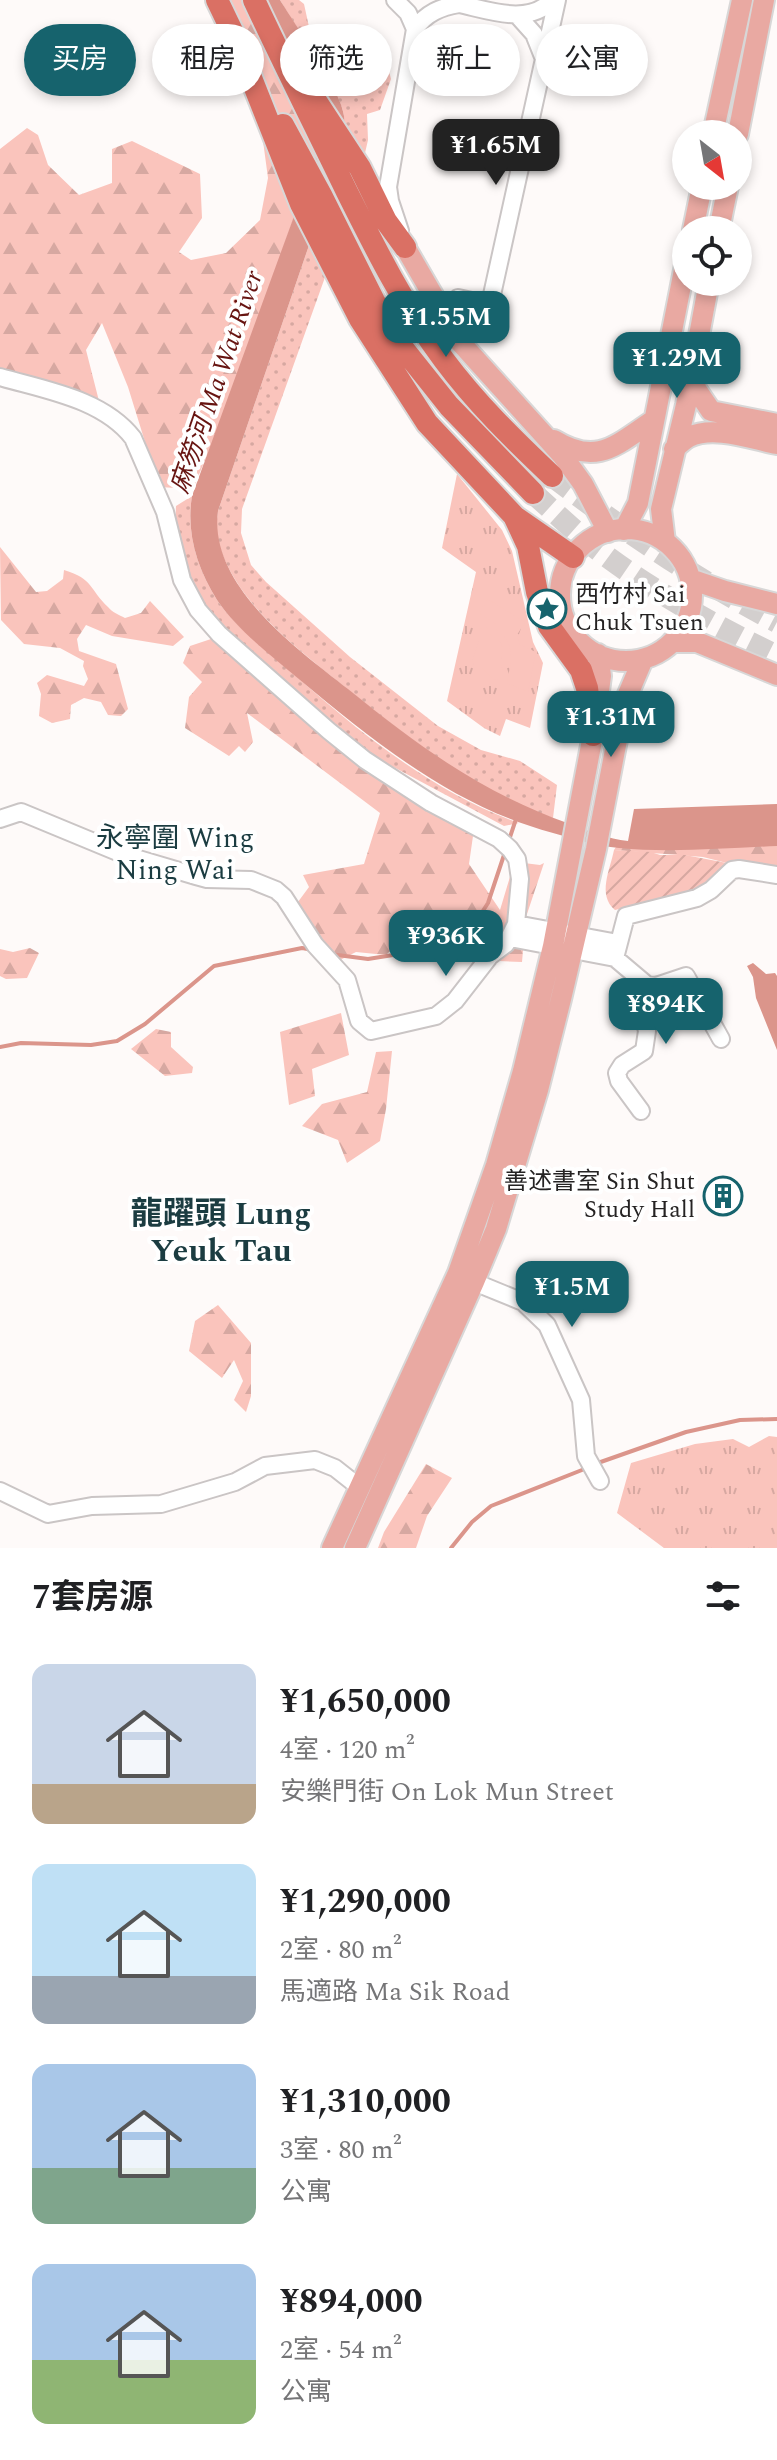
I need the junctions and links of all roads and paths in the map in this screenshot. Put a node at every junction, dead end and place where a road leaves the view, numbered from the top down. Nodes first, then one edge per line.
1 (217, 0) edge
2 (254, 0) edge
3 (395, 0) edge
4 (554, 0) edge
5 (742, 0) edge
6 (764, 0) edge
7 (454, 2) edge
8 (517, 15) junction
9 (413, 24) edge
10 (419, 24) edge
11 (550, 24) edge
12 (536, 39) edge
13 (408, 70) edge
14 (536, 96) edge
15 (716, 120) edge
16 (741, 120) edge
17 (376, 225) junction
18 (405, 247) junction
19 (336, 248) junction
20 (679, 296) edge
21 (706, 296) edge
22 (458, 298) dead end
23 (490, 305) junction
24 (486, 322) dead end
25 (693, 367) junction
26 (0, 377) edge
27 (654, 420) junction
28 (777, 424) edge
29 (542, 432) junction
30 (777, 444) edge
31 (674, 449) junction
32 (552, 476) tunnel mouth
33 (533, 493) tunnel mouth
34 (515, 517) junction
35 (616, 531) junction
36 (665, 542) junction
37 (573, 557) junction
38 (690, 579) junction
39 (777, 604) edge
40 (672, 642) junction
41 (598, 654) junction
42 (643, 659) junction
43 (777, 675) edge
44 (593, 735) junction
45 (0, 819) edge
46 (777, 875) edge
47 (513, 931) junction
48 (565, 941) junction
49 (617, 950) junction
50 (647, 985) junction
51 (721, 1039) dead end
52 (641, 1111) dead end
53 (474, 1282) junction
54 (600, 1481) dead end
55 (361, 1483) junction
56 (0, 1491) edge
57 (332, 1548) edge
58 (355, 1548) edge

1 - 19 highway
2 - 17 highway
3 - 9 street
4 - 8 street
4 - 11 street
5 - 15 main road
6 - 16 main road
7 - 8 street
7 - 10 street
8 - 12 street
13 - 18 street
14 - 23 street
17 - 18 highway
17 - 32 highway
18 - 29 main road
19 - 33 highway
19 - 34 highway
20 - 27 main road
21 - 25 main road
22 - 23 street
23 - 24 street
25 - 28 main road
25 - 31 main road
26 - 47 street
27 - 29 main road
27 - 35 main road
29 - 35 main road
30 - 31 main road
31 - 36 main road
34 - 37 highway
34 - 44 highway
35 - 36 main road
35 - 37 main road
36 - 38 main road
37 - 41 main road
38 - 39 main road
38 - 40 main road
40 - 42 main road
40 - 43 main road
41 - 42 main road
41 - 44 main road
42 - 48 main road
44 - 48 main road
45 - 47 street
46 - 49 street
47 - 48 street
48 - 49 street
48 - 53 main road
48 - 55 main road
49 - 50 street
50 - 51 street
50 - 52 street
53 - 54 street
53 - 58 main road
55 - 56 street
55 - 57 main road

